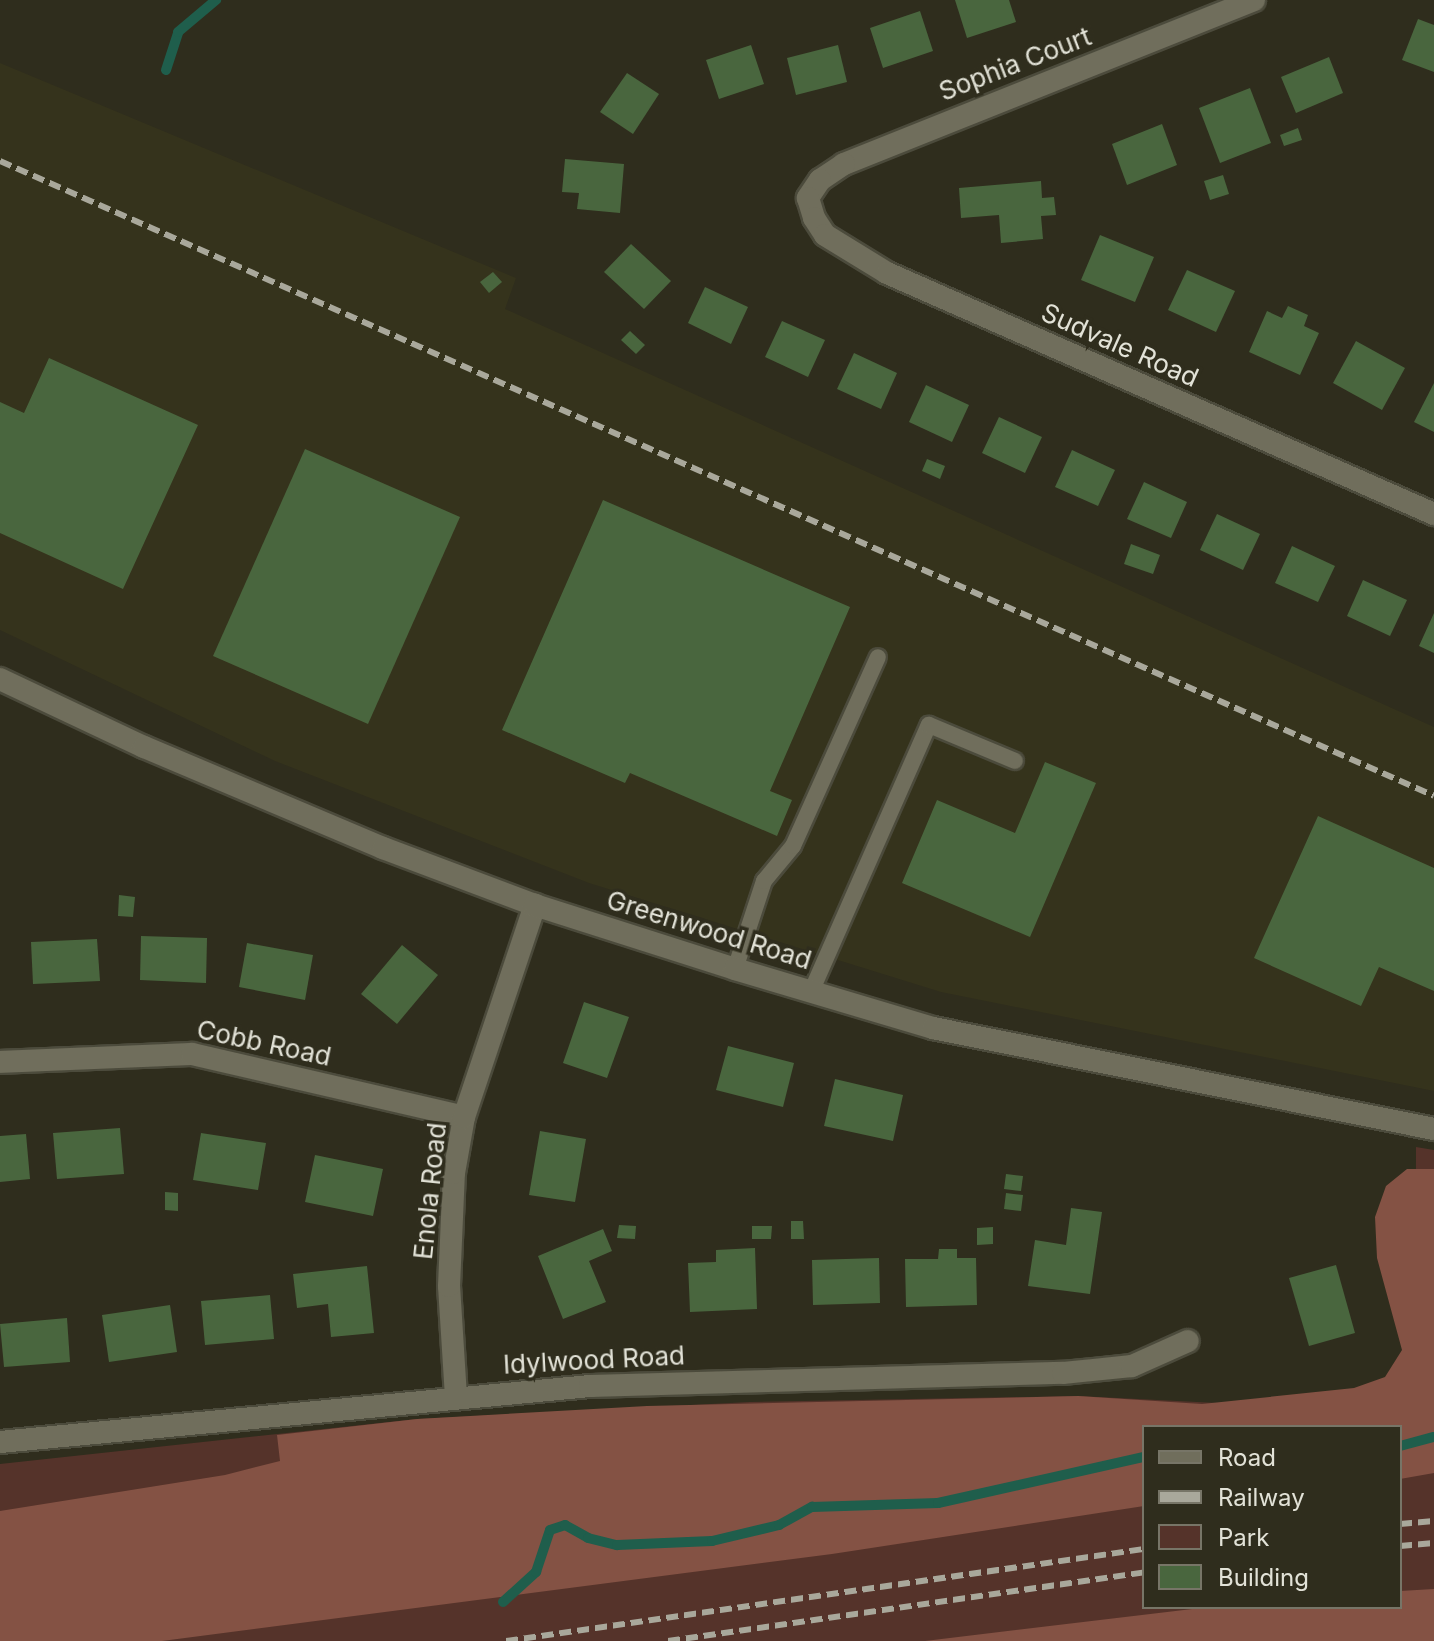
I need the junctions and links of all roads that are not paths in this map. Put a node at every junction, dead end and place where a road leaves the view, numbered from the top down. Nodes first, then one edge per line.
1 (1254, 0) edge
2 (808, 198) joint
3 (1434, 514) edge
4 (878, 657) dead end
5 (0, 679) edge
6 (1015, 761) dead end
7 (535, 905) junction
8 (735, 969) junction
9 (811, 992) junction
10 (0, 1062) edge
11 (464, 1117) junction
12 (1434, 1129) edge
13 (1188, 1341) dead end
14 (456, 1397) junction
15 (0, 1442) edge

1 - 2 street, Sophia Court
2 - 3 street, Sudvale Road
4 - 8 lane
5 - 7 street, Greenwood Road
6 - 9 lane
7 - 8 street, Greenwood Road
7 - 11 street, Enola Road
8 - 9 street, Greenwood Road
9 - 12 street, Greenwood Road
10 - 11 street, Cobb Road
11 - 14 street, Enola Road
13 - 14 street, Idylwood Road
14 - 15 street, Idylwood Road

